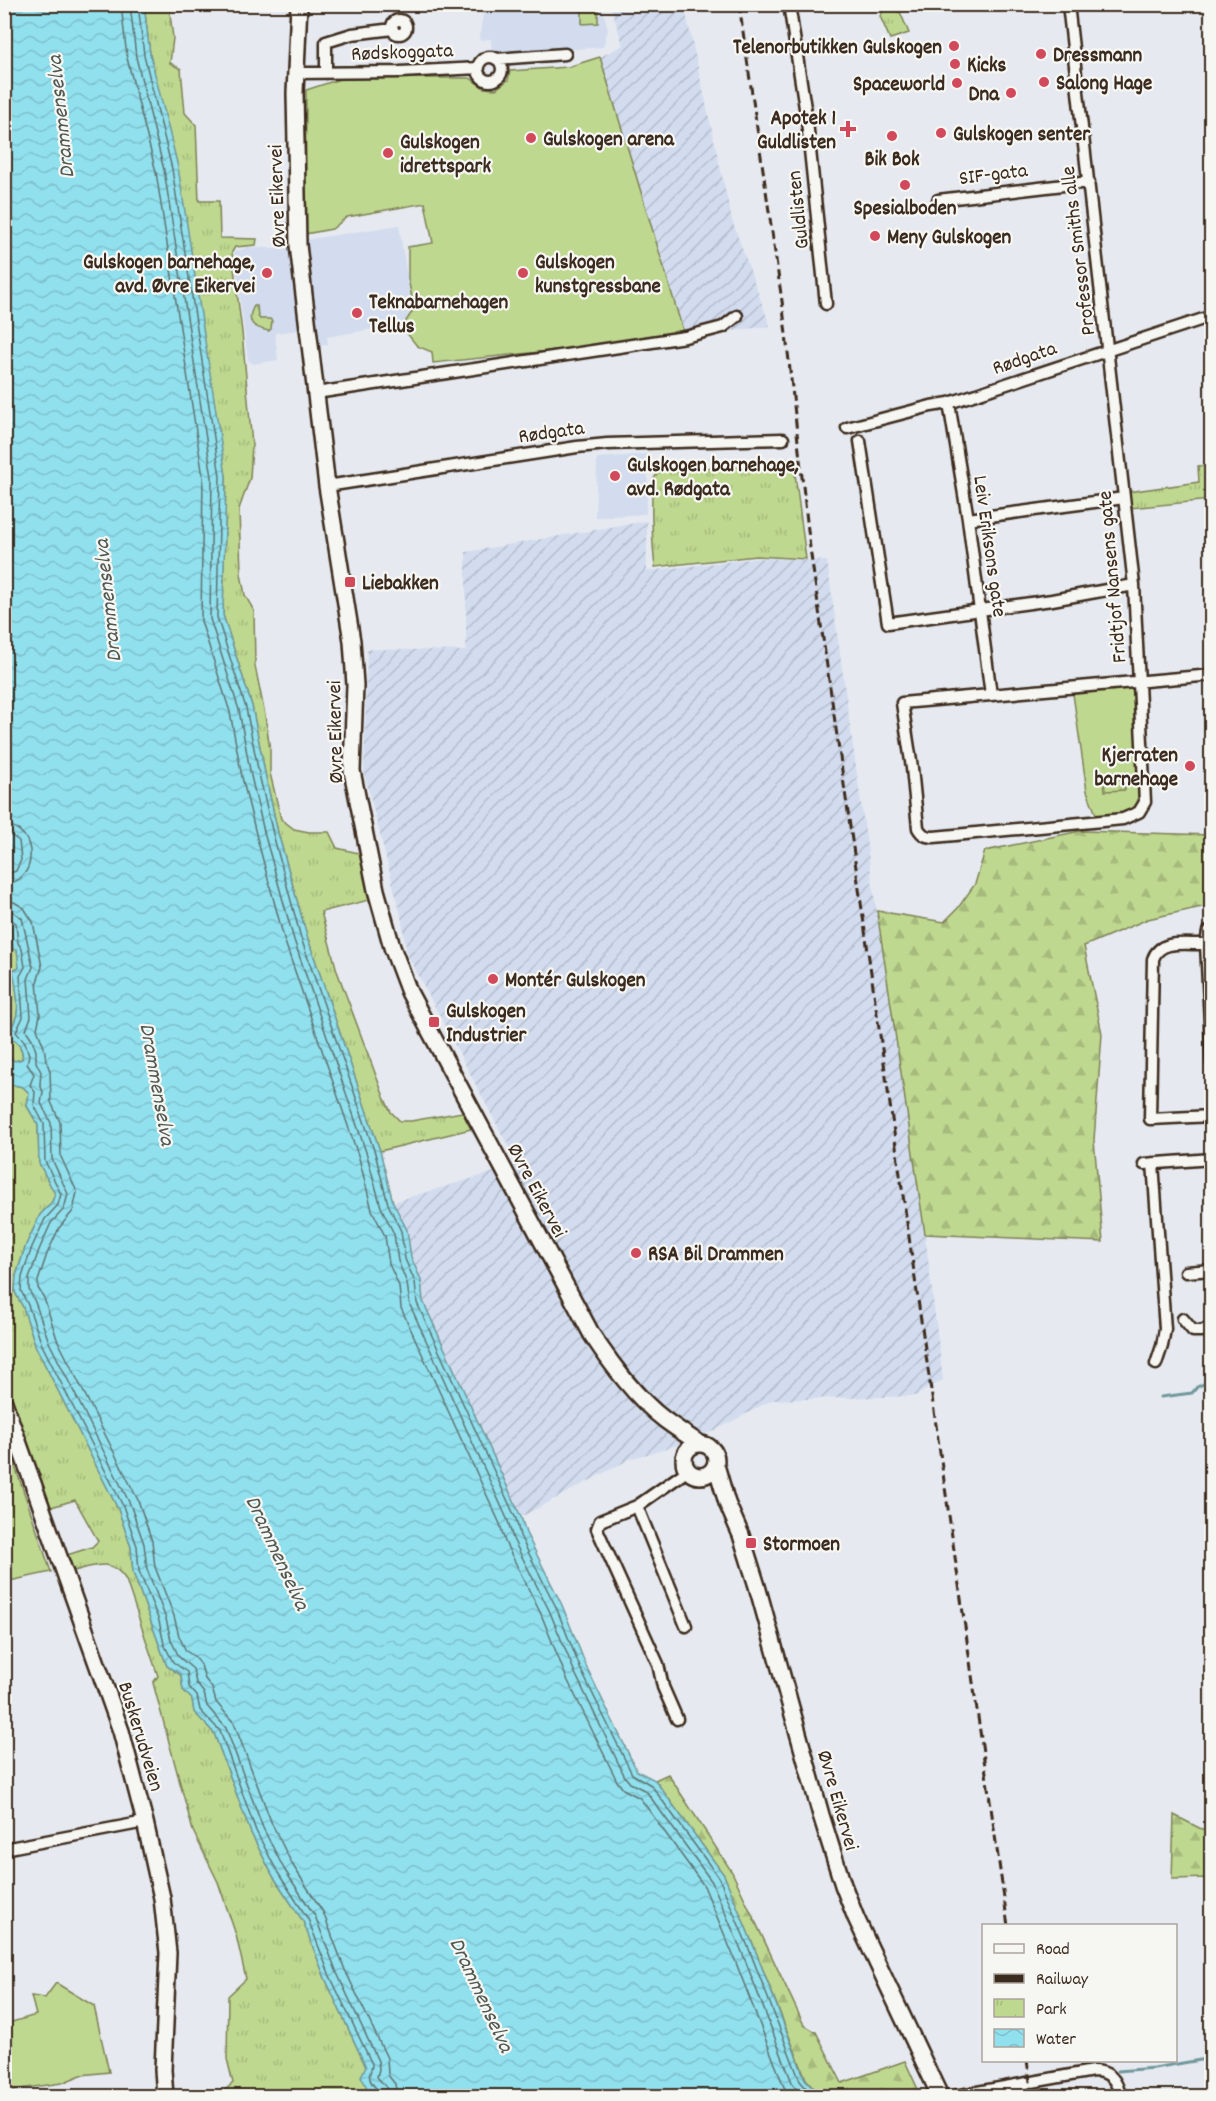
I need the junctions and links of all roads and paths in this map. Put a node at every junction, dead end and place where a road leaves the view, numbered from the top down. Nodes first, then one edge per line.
1 (299, 4) edge
2 (789, 4) edge
3 (1068, 4) edge
4 (393, 28) dead end
5 (565, 54) dead end
6 (496, 59) junction
7 (479, 68) junction
8 (296, 73) junction
9 (326, 73) junction
10 (1089, 182) junction
11 (938, 200) dead end
12 (826, 304) dead end
13 (737, 316) dead end
14 (1212, 316) edge
15 (1108, 349) junction
16 (316, 393) junction
17 (950, 403) junction
18 (847, 428) dead end
19 (783, 439) dead end
20 (860, 441) dead end
21 (327, 486) junction
22 (1124, 498) junction
23 (968, 519) junction
24 (1134, 585) junction
25 (981, 609) junction
26 (1212, 675) edge
27 (1140, 681) junction
28 (992, 695) junction
29 (1212, 930) edge
30 (1206, 944) junction
31 (1212, 1064) edge
32 (1212, 1116) edge
33 (1212, 1159) edge
34 (1212, 1270) edge
35 (1186, 1272) dead end
36 (1183, 1319) dead end
37 (1212, 1326) edge
38 (1156, 1365) dead end
39 (4, 1402) edge
40 (663, 1418) junction
41 (699, 1443) junction
42 (684, 1456) junction
43 (716, 1465) junction
44 (695, 1474) junction
45 (727, 1503) junction
46 (637, 1506) junction
47 (687, 1626) dead end
48 (677, 1719) dead end
49 (145, 1822) junction
50 (4, 1850) edge
51 (165, 2097) edge
52 (940, 2097) edge
53 (955, 2097) edge
54 (1120, 2097) edge

1 - 8 main road, Øvre Eikervei
2 - 12 street, Guldlisten
3 - 10 street, Professor Smiths alle
4 - 9 street, Rødskoggata
5 - 6 street
6 - 7 street
6 - 7 street
7 - 9 street, Rødskoggata
8 - 9 street, Rødskoggata
8 - 16 main road, Øvre Eikervei
10 - 11 street, SIF-gata
10 - 15 street, Professor Smiths alle
13 - 16 street
14 - 15 street, Rødgata
15 - 17 street, Rødgata
15 - 22 street, Fridtjof Nansens gate
16 - 21 main road, Øvre Eikervei
17 - 18 street, Rødgata
17 - 23 street, Leiv Eriksons gate
19 - 21 street, Rødgata
20 - 25 street
21 - 40 main road, Øvre Eikervei
22 - 23 street
22 - 24 street, Fridtjof Nansens gate
23 - 25 street, Leiv Eriksons gate
24 - 25 street
24 - 27 street, Fridtjof Nansens gate
25 - 28 street, Leiv Eriksons gate
26 - 27 street
27 - 28 street
27 - 28 street, Fridtjof Nansens gate
29 - 30 street
30 - 31 street
30 - 32 street
33 - 38 street
34 - 35 street
36 - 37 street
39 - 49 main road, Buskerudveien
40 - 41 main road, Øvre Eikervei
40 - 42 main road, Øvre Eikervei
41 - 42 main road
41 - 43 main road
42 - 44 main road
43 - 44 main road
43 - 45 main road, Øvre Eikervei
44 - 45 main road, Øvre Eikervei
44 - 46 street
45 - 52 main road, Øvre Eikervei
46 - 47 street
46 - 48 street
49 - 50 street
49 - 51 main road, Buskerudveien
53 - 54 street

